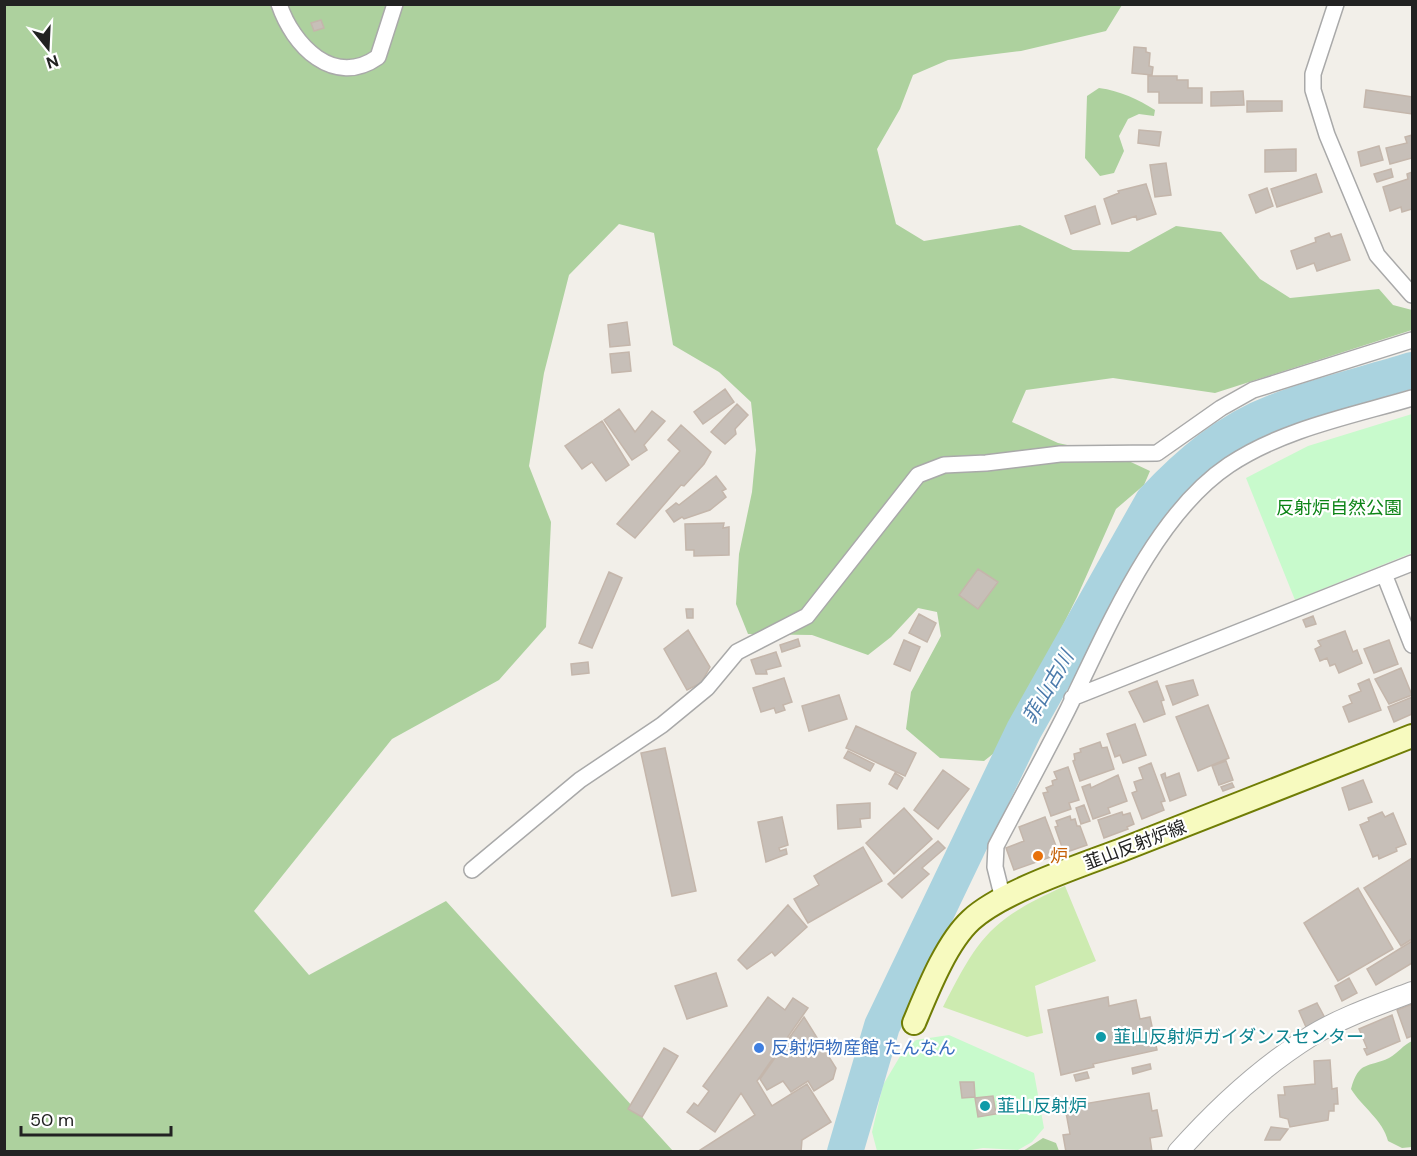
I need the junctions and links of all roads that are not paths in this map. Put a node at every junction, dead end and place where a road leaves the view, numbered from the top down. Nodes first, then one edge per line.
1 (279, 4) edge
2 (395, 4) edge
3 (1336, 4) edge
4 (1413, 295) edge
5 (1413, 340) edge
6 (1413, 398) edge
7 (1413, 562) edge
8 (1384, 574) junction
9 (1413, 645) edge
10 (1072, 698) junction
11 (1413, 735) edge
12 (472, 870) dead end
13 (1003, 899) junction
14 (1413, 992) edge
15 (914, 1023) dead end
16 (1178, 1152) edge

1 - 2 street
3 - 4 street
5 - 12 street
6 - 10 street
7 - 8 street
8 - 9 street
8 - 10 street
10 - 13 street
11 - 13 main road, 韮山反射炉線
13 - 15 main road, 韮山反射炉線
14 - 16 street

